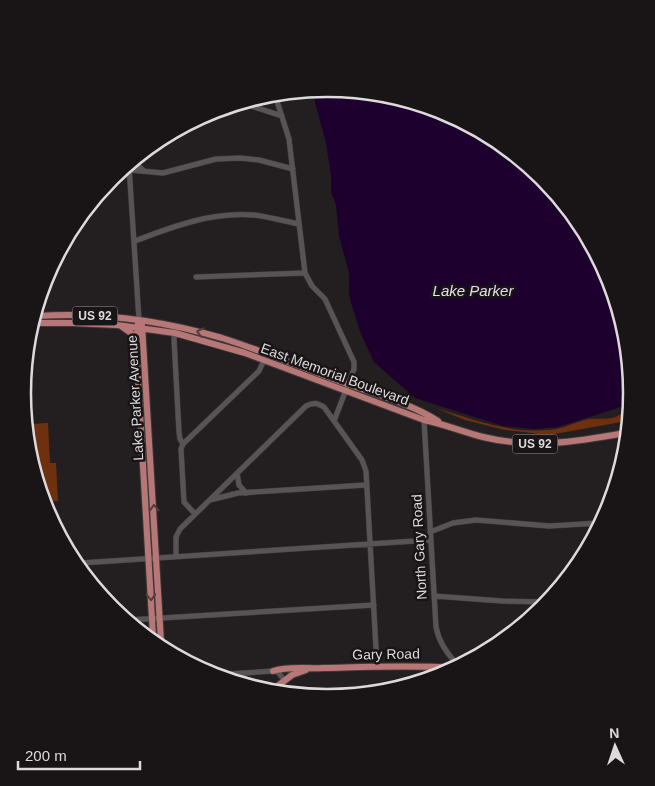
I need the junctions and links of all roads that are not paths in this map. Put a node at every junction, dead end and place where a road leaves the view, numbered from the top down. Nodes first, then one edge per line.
1 (277, 101) edge
2 (253, 107) edge
3 (282, 116) junction
4 (138, 165) edge
5 (133, 169) edge
6 (293, 169) junction
7 (144, 171) junction
8 (129, 173) edge
9 (130, 181) junction
10 (299, 224) junction
11 (135, 241) junction
12 (305, 273) junction
13 (196, 277) dead end
14 (41, 316) edge
15 (39, 324) edge
16 (117, 325) junction
17 (140, 325) junction
18 (175, 333) junction
19 (136, 346) junction
20 (264, 360) junction
21 (346, 387) junction
22 (424, 420) junction
23 (334, 421) junction
24 (438, 422) junction
25 (620, 436) edge
26 (183, 444) junction
27 (237, 473) junction
28 (366, 485) junction
29 (246, 493) junction
30 (209, 500) junction
31 (195, 514) junction
32 (593, 523) edge
33 (430, 532) junction
34 (430, 540) junction
35 (370, 544) junction
36 (176, 556) junction
37 (148, 557) junction
38 (156, 557) junction
39 (84, 563) edge
40 (434, 596) junction
41 (537, 602) edge
42 (374, 605) junction
43 (160, 618) junction
44 (152, 619) junction
45 (137, 620) edge
46 (153, 632) edge
47 (161, 637) edge
48 (454, 661) edge
49 (377, 666) junction
50 (317, 668) junction
51 (439, 668) edge
52 (274, 671) junction
53 (231, 674) edge
54 (284, 680) junction
55 (278, 685) edge

1 - 3 street
2 - 3 street
3 - 6 street
4 - 7 street
5 - 7 street
6 - 7 street
6 - 10 street
7 - 9 street
8 - 9 street
9 - 11 street
10 - 11 street
10 - 12 street
11 - 17 street
12 - 13 street
12 - 21 street
14 - 17 main road, East Memorial Boulevard / US 92
15 - 16 main road, East Memorial Boulevard / US 92
16 - 17 main road, East Memorial Boulevard / US 92
16 - 19 main road
17 - 18 main road, East Memorial Boulevard / US 92
17 - 19 main road, Lake Parker Avenue
21 -> 17 main road, East Memorial Boulevard / US 92
38 -> 17 main road, Lake Parker Avenue
18 - 20 main road, East Memorial Boulevard / US 92
18 - 26 street
19 - 37 main road, Lake Parker Avenue
20 - 21 main road, East Memorial Boulevard / US 92
20 - 26 street
21 - 22 main road, East Memorial Boulevard / US 92
21 - 23 street
21 - 24 main road, East Memorial Boulevard / US 92
22 - 24 main road, East Memorial Boulevard / US 92
22 - 33 street, North Gary Road
23 - 27 street
23 - 28 street
24 - 25 main road, East Memorial Boulevard / US 92
26 - 31 street
27 - 29 street
27 - 30 street
28 - 29 street
28 - 35 street
29 - 30 street
30 - 31 street
31 - 36 street
32 - 33 street
33 - 34 street, North Gary Road
34 - 35 street
34 - 40 street, North Gary Road
35 - 36 street
35 - 42 street
36 - 38 street
37 - 38 street
37 - 39 street
37 -> 44 main road, Lake Parker Avenue
38 - 43 main road, Lake Parker Avenue
40 - 41 street
40 - 48 street, North Gary Road
42 - 43 street
42 - 49 street
43 - 44 street
43 - 47 main road, Lake Parker Avenue
44 - 45 street
44 - 46 main road, Lake Parker Avenue
49 - 50 main road, Gary Road
49 - 51 main road, Gary Road
50 - 52 main road
50 - 54 main road
52 - 53 street
52 - 54 street
54 - 55 main road

